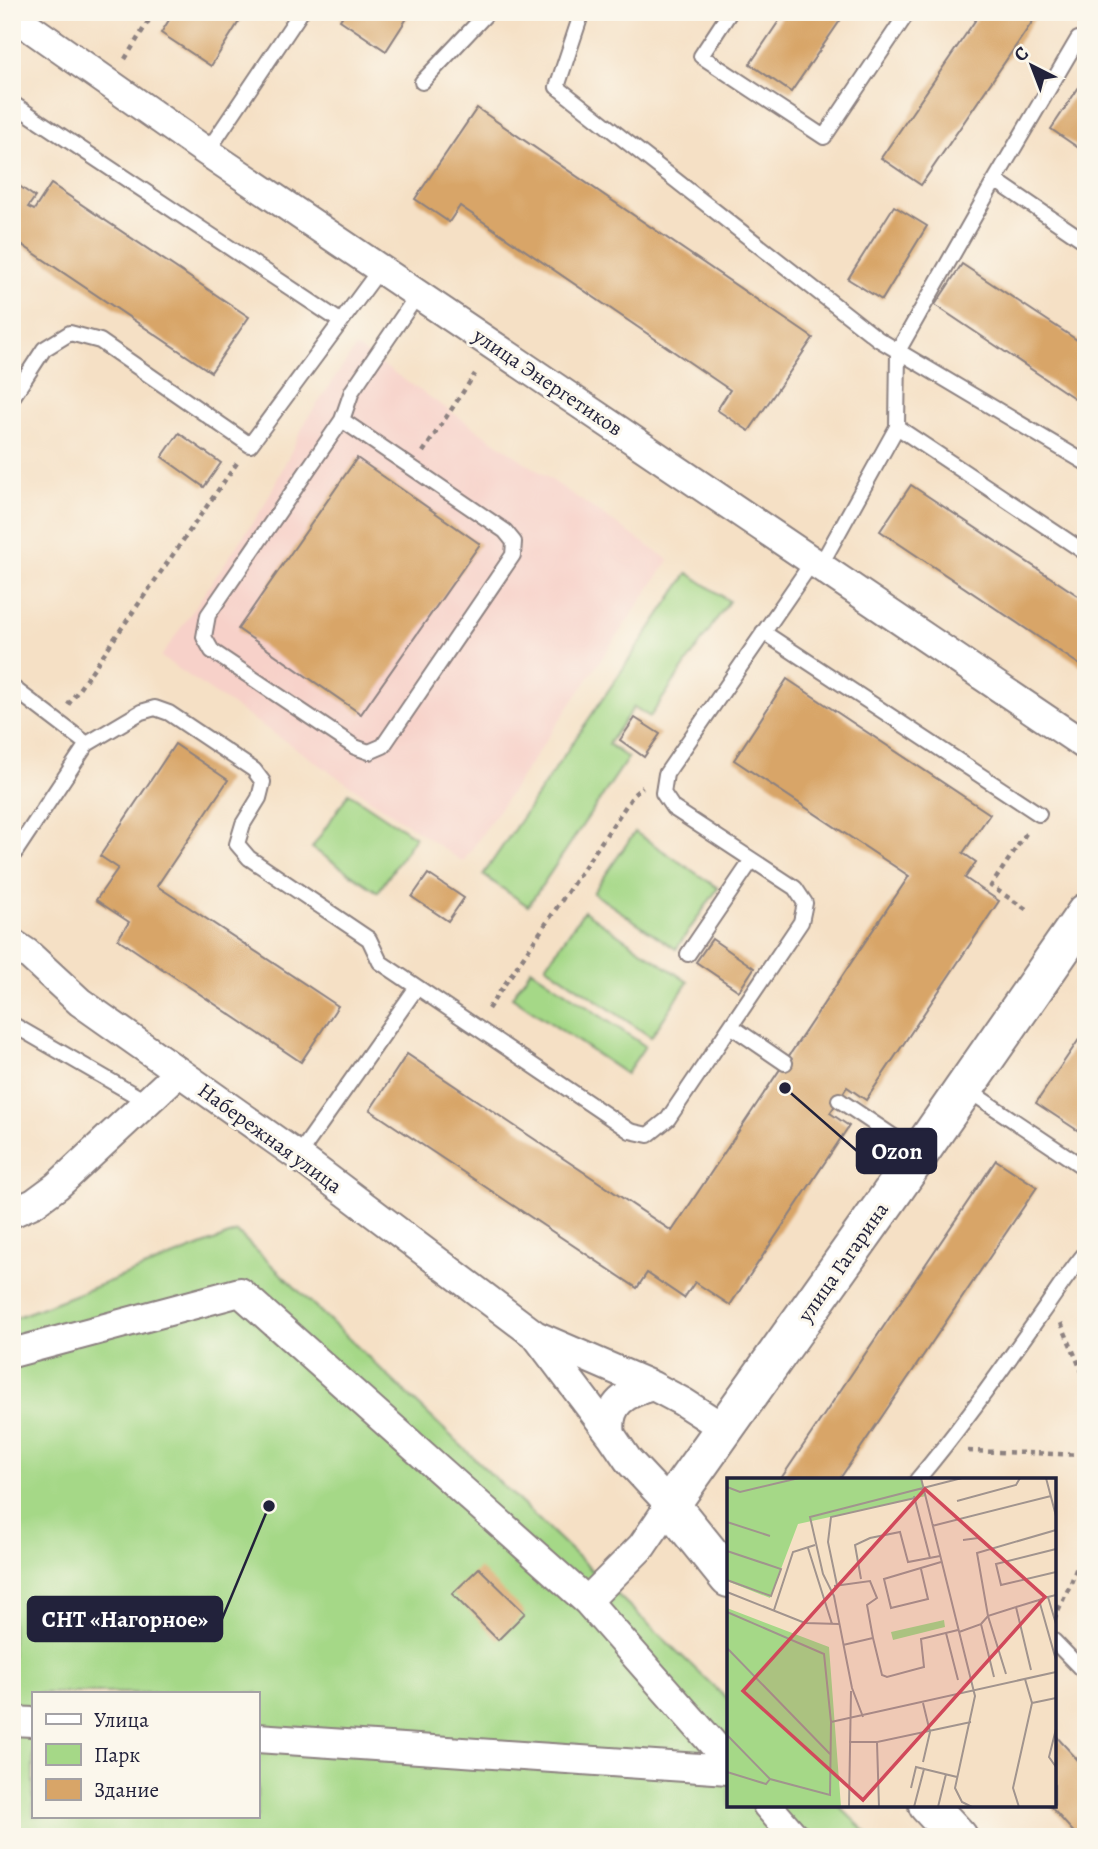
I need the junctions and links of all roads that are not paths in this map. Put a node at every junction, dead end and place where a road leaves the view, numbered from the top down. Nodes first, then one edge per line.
1 (301, 12) edge
2 (488, 12) edge
3 (582, 12) edge
4 (730, 12) edge
5 (908, 12) edge
6 (12, 15) edge
7 (1083, 37) edge
8 (422, 82) dead end
9 (12, 103) edge
10 (207, 152) junction
11 (995, 180) junction
12 (1086, 242) edge
13 (380, 269) junction
14 (418, 294) junction
15 (340, 321) junction
16 (898, 351) junction
17 (12, 398) edge
18 (342, 420) junction
19 (897, 427) junction
20 (1086, 463) edge
21 (1086, 553) edge
22 (817, 564) junction
23 (764, 632) junction
24 (12, 687) edge
25 (87, 744) junction
26 (1086, 746) edge
27 (1039, 814) road end
28 (12, 857) edge
29 (752, 860) junction
30 (1086, 913) edge
31 (12, 943) edge
32 (688, 954) dead end
33 (417, 987) junction
34 (12, 1024) edge
35 (731, 1026) junction
36 (785, 1063) dead end
37 (178, 1073) junction
38 (964, 1088) junction
39 (839, 1100) dead end
40 (147, 1102) junction
41 (919, 1154) junction
42 (298, 1156) junction
43 (1086, 1169) edge
44 (12, 1213) edge
45 (1086, 1252) edge
46 (535, 1335) junction
47 (12, 1353) edge
48 (653, 1386) junction
49 (725, 1429) junction
50 (611, 1435) junction
51 (920, 1478) edge
52 (670, 1504) junction
53 (727, 1575) edge
54 (587, 1601) junction
55 (1056, 1643) edge
56 (1086, 1674) edge
57 (12, 1721) edge
58 (32, 1722) edge
59 (259, 1738) edge
60 (727, 1760) edge
61 (727, 1770) edge
62 (769, 1807) edge
63 (930, 1807) edge
64 (794, 1837) edge
65 (958, 1837) edge

1 - 10 lane
2 - 8 lane
3 - 16 lane
4 - 5 lane
6 - 10 street, улица Энергетиков
7 - 11 lane
9 - 15 lane
10 - 13 street, улица Энергетиков
11 - 12 lane
11 - 16 lane
13 - 14 street, улица Энергетиков
13 - 15 lane
14 - 18 lane
14 - 22 street, улица Энергетиков
15 - 17 lane
16 - 19 lane
16 - 20 lane
18 - 18 lane
19 - 21 lane
19 - 22 lane
22 - 23 lane
22 - 26 street, улица Энергетиков
23 - 27 lane
23 - 29 lane
24 - 25 lane
25 - 28 lane
25 - 33 lane
29 - 32 lane
29 - 35 lane
30 - 38 street, улица Гагарина
31 - 37 street
33 - 35 lane
33 - 42 lane
34 - 40 lane
35 - 36 lane
37 - 40 street, Набережная улица
37 - 42 street, Набережная улица
38 - 41 street, улица Гагарина
38 - 43 lane
39 - 41 lane
40 - 44 street, Набережная улица
41 - 49 street, улица Гагарина
42 - 46 street, Набережная улица
45 - 51 lane
46 - 48 street, Набережная улица
46 - 50 street, Набережная улица
47 - 54 street
48 - 49 street, Набережная улица
48 - 50 street
49 - 52 street, улица Гагарина
50 - 52 street, Набережная улица
52 - 53 street, Набережная улица
52 - 54 street
54 - 60 street
55 - 56 lane
57 - 58 street
59 - 61 street
62 - 64 street
63 - 65 street

